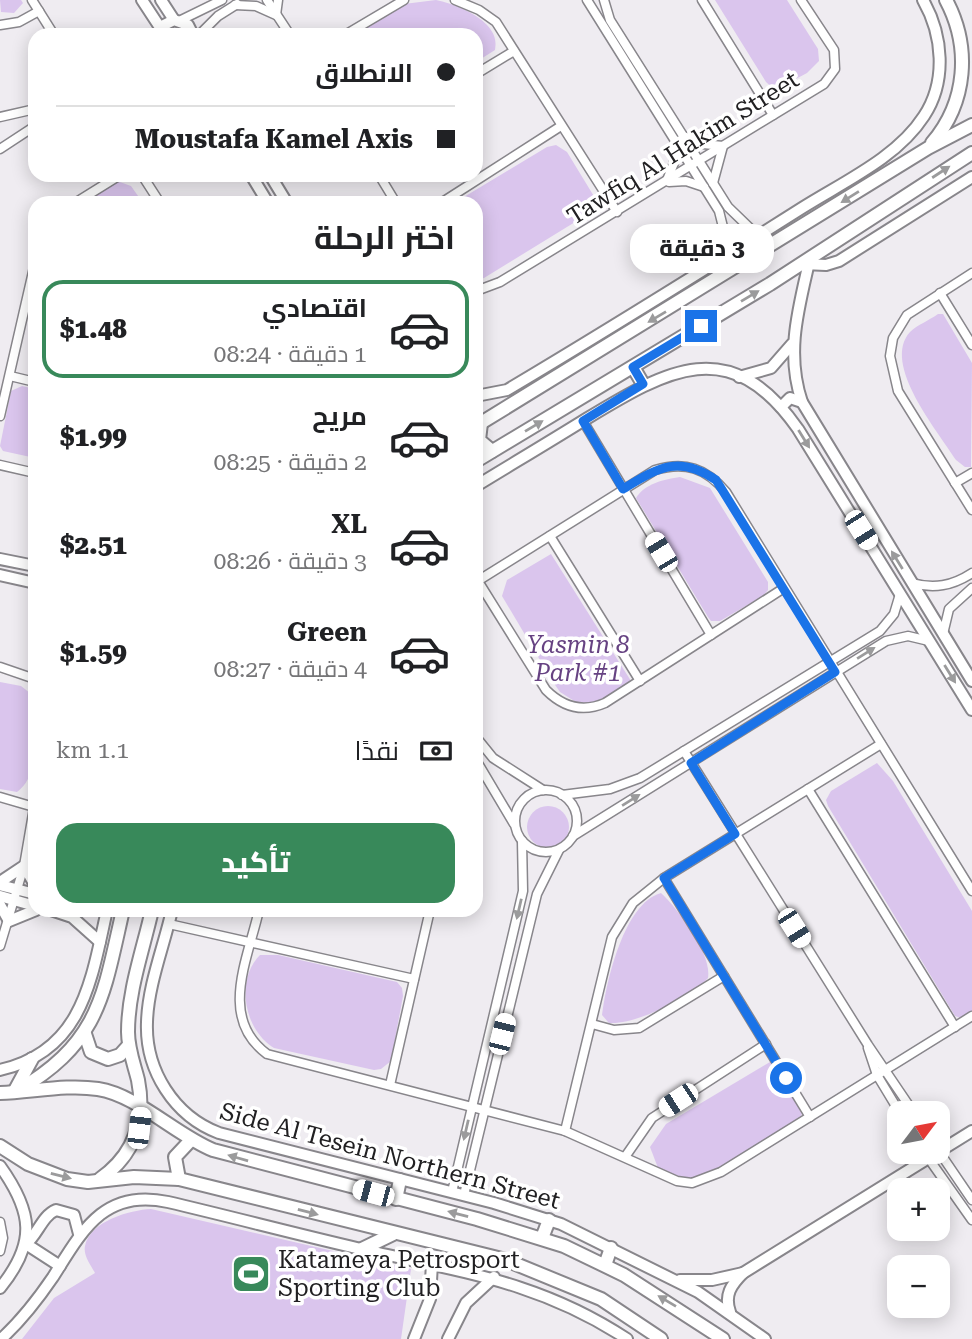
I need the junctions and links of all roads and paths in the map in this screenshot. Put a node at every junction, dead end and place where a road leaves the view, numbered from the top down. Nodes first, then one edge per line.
1 (32, 0) edge
2 (142, 0) edge
3 (161, 0) edge
4 (222, 0) edge
5 (244, 0) edge
6 (267, 0) edge
7 (278, 0) edge
8 (404, 0) edge
9 (455, 0) edge
10 (587, 0) edge
11 (604, 0) edge
12 (702, 0) edge
13 (801, 0) edge
14 (923, 0) edge
15 (946, 0) edge
16 (234, 5) junction
17 (39, 11) junction
18 (276, 15) junction
19 (177, 21) junction
20 (0, 25) edge
21 (957, 25) junction
22 (50, 28) edge
23 (158, 28) edge
24 (166, 28) edge
25 (190, 28) edge
26 (206, 28) edge
27 (285, 28) edge
28 (357, 28) edge
29 (514, 51) junction
30 (972, 62) edge
31 (483, 70) edge
32 (28, 111) edge
33 (773, 115) junction
34 (0, 117) edge
35 (972, 125) edge
36 (561, 126) junction
37 (28, 131) edge
38 (684, 136) junction
39 (675, 142) junction
40 (723, 146) junction
41 (928, 148) junction
42 (0, 149) edge
43 (972, 153) edge
44 (700, 161) junction
45 (691, 167) junction
46 (483, 176) edge
47 (971, 179) edge
48 (109, 182) edge
49 (474, 182) edge
50 (666, 182) junction
51 (709, 185) junction
52 (86, 196) edge
53 (452, 196) edge
54 (617, 212) junction
55 (758, 236) junction
56 (766, 250) junction
57 (720, 259) junction
58 (806, 262) junction
59 (972, 273) edge
60 (483, 288) edge
61 (940, 293) junction
62 (28, 309) edge
63 (792, 344) junction
64 (972, 345) edge
65 (633, 367) junction
66 (10, 376) junction
67 (739, 377) junction
68 (28, 380) edge
69 (643, 384) junction
70 (483, 395) edge
71 (802, 402) junction
72 (781, 407) junction
73 (0, 416) edge
74 (583, 421) junction
75 (483, 422) edge
76 (483, 443) edge
77 (492, 451) junction
78 (483, 457) edge
79 (0, 465) edge
80 (28, 471) edge
81 (972, 473) edge
82 (483, 482) edge
83 (955, 483) junction
84 (623, 489) junction
85 (861, 501) junction
86 (848, 509) junction
87 (972, 510) edge
88 (550, 536) junction
89 (0, 559) edge
90 (28, 565) edge
91 (972, 573) edge
92 (0, 575) edge
93 (483, 578) edge
94 (28, 581) edge
95 (911, 582) junction
96 (784, 588) junction
97 (972, 588) edge
98 (483, 591) edge
99 (900, 594) junction
100 (943, 634) junction
101 (711, 635) junction
102 (929, 641) junction
103 (829, 662) junction
104 (0, 667) edge
105 (835, 672) junction
106 (28, 677) edge
107 (640, 681) junction
108 (972, 681) edge
109 (972, 710) edge
110 (881, 744) junction
111 (483, 745) edge
112 (684, 751) junction
113 (691, 763) junction
114 (483, 772) edge
115 (808, 789) junction
116 (543, 790) junction
117 (562, 795) junction
118 (0, 797) edge
119 (28, 803) edge
120 (515, 826) junction
121 (735, 834) junction
122 (573, 836) junction
123 (28, 841) edge
124 (522, 841) junction
125 (559, 850) junction
126 (24, 866) junction
127 (28, 873) edge
128 (664, 878) junction
129 (0, 883) edge
130 (972, 891) edge
131 (28, 894) edge
132 (16, 895) junction
133 (0, 897) edge
134 (28, 903) edge
135 (0, 905) edge
136 (28, 912) edge
137 (72, 917) edge
138 (105, 917) edge
139 (121, 917) edge
140 (150, 917) edge
141 (170, 917) edge
142 (257, 917) edge
143 (428, 917) edge
144 (9, 921) junction
145 (169, 924) junction
146 (100, 942) junction
147 (252, 942) junction
148 (0, 946) edge
149 (724, 976) junction
150 (414, 979) junction
151 (972, 1016) edge
152 (592, 1024) junction
153 (955, 1027) junction
154 (85, 1034) junction
155 (766, 1044) junction
156 (129, 1045) junction
157 (868, 1045) junction
158 (32, 1059) junction
159 (887, 1069) junction
160 (0, 1070) edge
161 (877, 1076) junction
162 (390, 1085) junction
163 (0, 1093) edge
164 (14, 1093) junction
165 (893, 1101) edge
166 (907, 1101) edge
167 (472, 1105) junction
168 (484, 1108) junction
169 (141, 1109) junction
170 (810, 1117) junction
171 (565, 1130) junction
172 (972, 1131) edge
173 (190, 1141) junction
174 (950, 1144) edge
175 (0, 1146) edge
176 (625, 1157) junction
177 (912, 1164) edge
178 (932, 1164) edge
179 (947, 1164) edge
180 (0, 1166) edge
181 (179, 1179) junction
182 (400, 1180) junction
183 (97, 1181) junction
184 (452, 1192) junction
185 (464, 1195) junction
186 (396, 1199) junction
187 (972, 1200) edge
188 (549, 1220) junction
189 (972, 1220) edge
190 (0, 1222) edge
191 (79, 1234) junction
192 (393, 1234) junction
193 (542, 1238) junction
194 (26, 1244) junction
195 (611, 1248) junction
196 (362, 1249) junction
197 (0, 1251) edge
198 (432, 1264) junction
199 (605, 1265) junction
200 (60, 1266) junction
201 (743, 1273) junction
202 (494, 1277) junction
203 (674, 1280) junction
204 (0, 1288) edge
205 (730, 1312) junction
206 (1, 1339) edge
207 (414, 1339) edge
208 (448, 1339) edge
209 (627, 1339) edge
210 (661, 1339) edge
211 (723, 1339) edge
212 (765, 1339) edge

1 - 17 street
2 - 23 street
3 - 19 street
4 - 19 street
5 - 16 street
6 - 18 street
7 - 18 street
8 - 28 street
9 - 29 street
10 - 39 street
11 - 38 street
12 - 33 street
13 - 33 street, Tawfiq Al Hakim Street
14 - 55 street
15 - 21 main road
16 - 18 street
16 - 26 street
17 - 20 street
17 - 22 street
18 - 27 street
19 - 24 street
19 - 25 street
21 - 30 main road
21 - 41 main road
29 - 31 street
29 - 36 street
32 - 34 street
33 - 40 street, Tawfiq Al Hakim Street
35 - 41 main road
36 - 46 street
36 - 54 street
37 - 42 street
38 - 40 street
38 - 44 street
39 - 45 street
39 - 50 street
40 - 44 street, Tawfiq Al Hakim Street
40 - 51 street
41 -> 56 main road
58 -> 43 main road
44 - 45 street, Tawfiq Al Hakim Street
44 - 51 street
45 - 50 street, Tawfiq Al Hakim Street
45 - 51 street
47 - 58 street
48 - 52 street
49 - 53 street
50 - 51 street
50 - 54 street, Tawfiq Al Hakim Street
51 - 55 street
51 - 57 street
54 - 60 street, Tawfiq Al Hakim Street
55 - 56 main road
55 - 57 street
56 -> 75 main road
57 - 70 street
58 - 63 street
65 -> 58 main road
59 - 61 street
61 - 64 street
61 - 83 street
62 - 66 street
63 - 67 street
63 - 71 street
65 - 69 main road
77 -> 65 main road
66 - 68 street
66 - 73 street
67 - 69 street
67 - 72 street
69 - 74 street
71 - 72 street
71 - 85 street
72 -> 86 street
74 - 82 street
74 - 84 street
76 - 77 main road
77 - 78 main road
79 - 80 street
81 - 83 street
83 - 87 street
84 - 88 street
84 - 96 street
84 - 101 street
85 - 86 street
95 -> 85 street
86 - 99 street
88 - 93 street
88 - 107 street
89 - 90 street
91 - 95 street
92 - 94 street
95 - 100 street
96 - 101 street
96 - 103 street
97 - 100 street
98 - 107 street
99 - 102 street
99 - 103 street
100 - 108 street
101 - 107 street
105 -> 102 street
102 -> 109 street
103 - 105 street
103 - 112 street
104 - 106 street
105 - 110 street
105 - 113 street
110 - 115 street
110 - 130 street
111 - 116 street
112 - 113 street
112 - 117 street
113 - 121 street
122 -> 113 street
114 - 120 street
115 - 121 street
115 - 153 street
116 - 117 street
116 - 120 street
117 - 122 street
118 - 119 street
120 - 124 street
121 - 128 street
121 - 157 street
122 - 125 street
123 - 126 street
124 - 125 street
124 -> 167 street
125 - 168 street
126 - 127 street
126 - 129 street
126 - 132 street
128 - 149 street
128 - 152 street
129 - 132 street
131 - 132 street
132 - 133 street
132 - 134 street
132 - 144 street
135 - 144 street
136 - 144 street
137 - 146 street
138 - 146 street
139 - 154 main road
140 - 156 main road
141 - 145 street, Side Al Tesein Northern Street
142 - 147 street
143 - 150 street
144 - 148 street
145 - 147 street
145 - 182 street, Side Al Tesein Northern Street
146 - 158 street
147 - 150 street
147 - 162 street
149 - 152 street
149 - 155 street
150 - 162 street
151 - 153 street
152 - 171 street
153 - 159 street
154 - 156 main road
154 - 164 main road
155 - 170 street
155 - 176 street
156 - 169 main road
157 - 159 street
157 - 161 street
158 - 160 street
158 - 164 main road
159 - 161 street
159 - 166 street
161 - 165 street
161 - 170 street
162 - 167 street
163 - 164 main road
164 - 169 main road
167 - 168 street
167 -> 184 street
168 - 171 street
168 - 185 street
169 - 173 main road
169 - 183 main road
170 - 176 street
171 - 176 street
172 - 174 street
173 - 181 main road
186 -> 173 main road
175 -> 183 main road
177 - 201 street
178 - 189 street
179 - 187 street
180 - 194 street
181 - 183 main road
181 -> 192 main road
182 - 184 street, Side Al Tesein Northern Street
182 - 186 main road
184 - 185 street, Side Al Tesein Northern Street
185 - 188 street, Side Al Tesein Northern Street
193 -> 186 main road
188 - 193 main road
188 - 195 street, Side Al Tesein Northern Street
190 - 197 street
191 - 194 street
191 - 196 street
191 - 200 street
192 - 196 main road
192 - 210 main road
193 - 199 main road
194 - 200 street
194 - 204 street
195 - 199 main road
195 - 203 street, Side Al Tesein Northern Street
196 - 198 street
198 - 202 street
198 - 207 street
211 -> 199 main road
200 - 206 street
201 - 203 street
201 - 205 street
202 - 208 street
202 - 209 street
203 - 205 street, Side Al Tesein Northern Street
205 - 212 street, Side Al Tesein Northern Street

